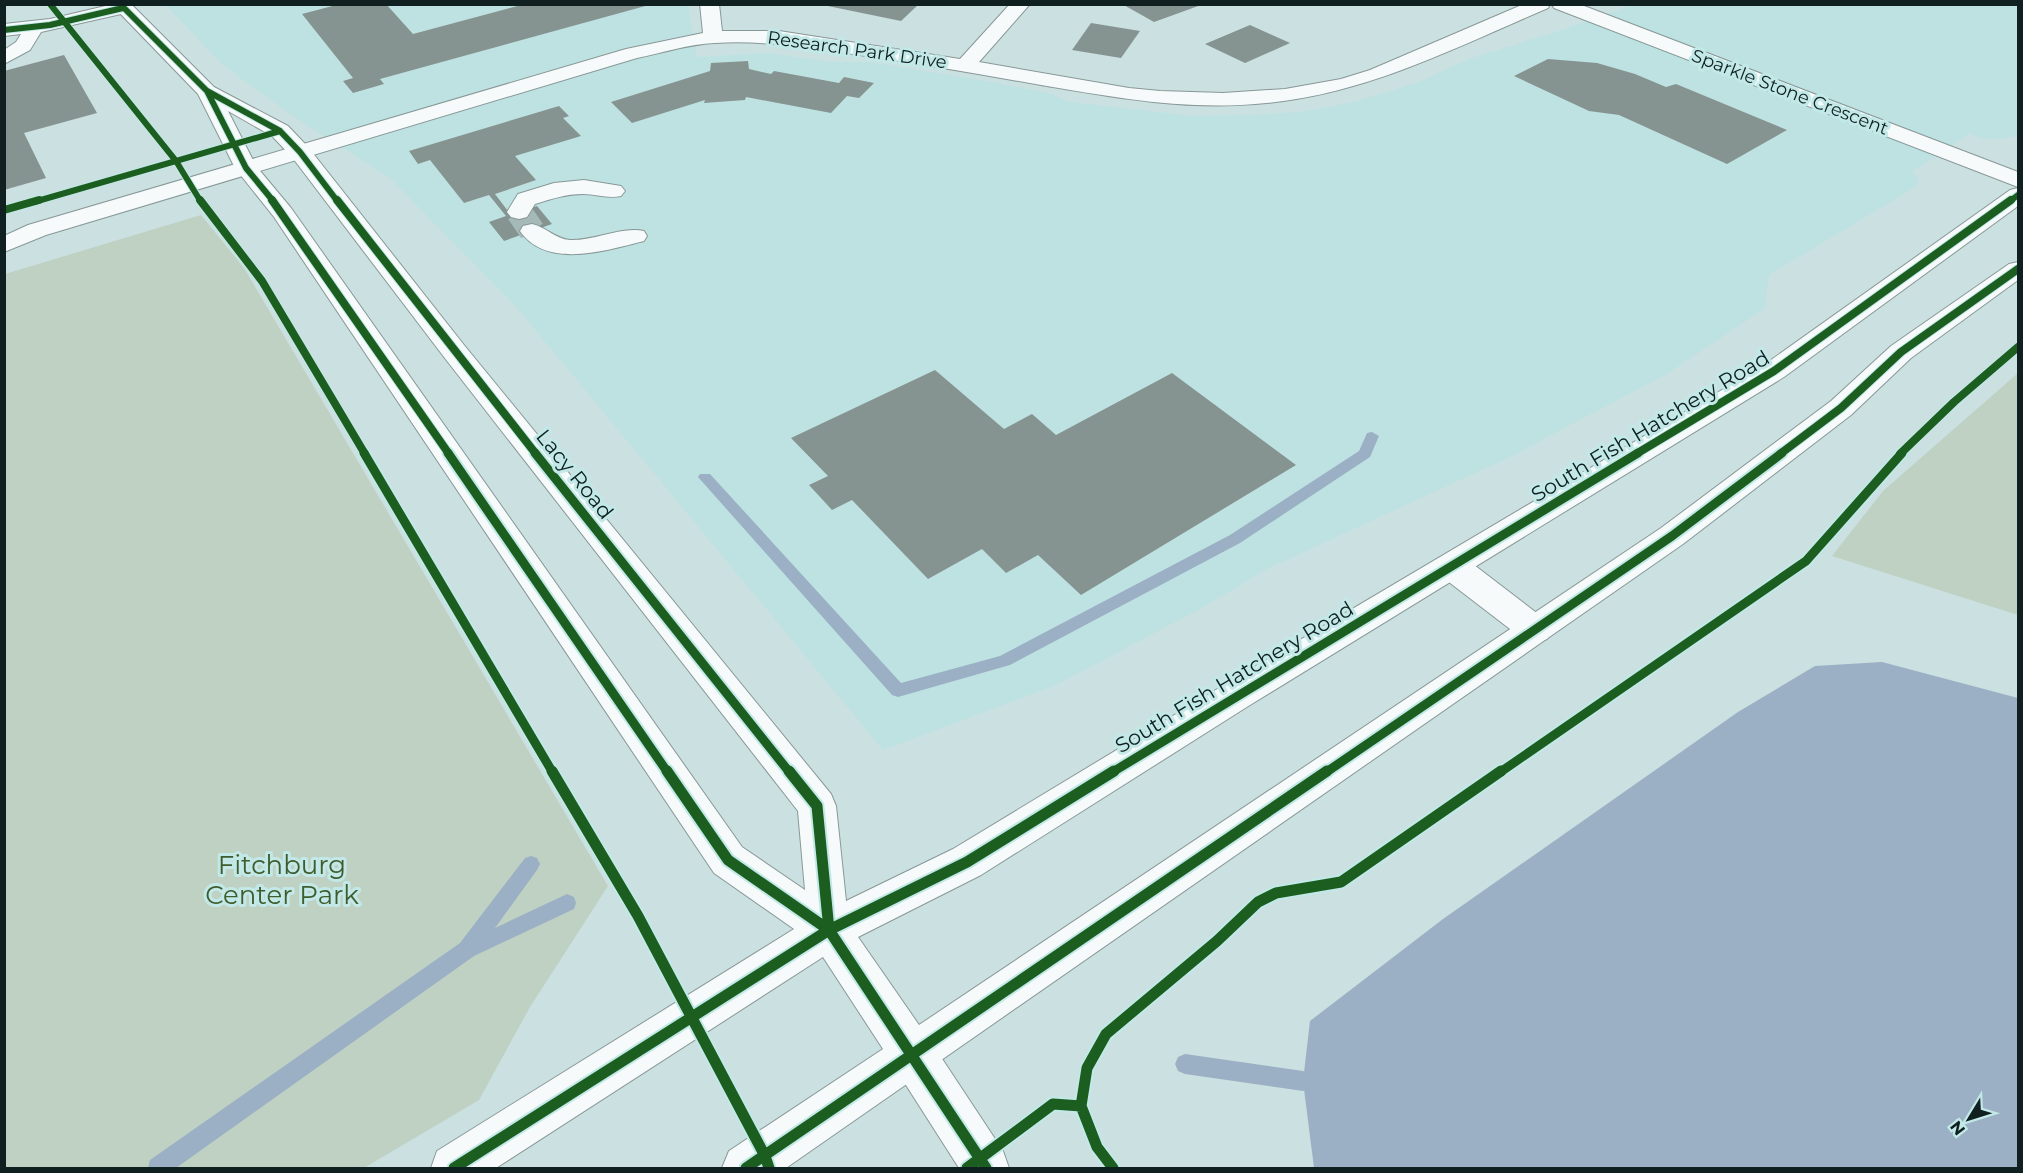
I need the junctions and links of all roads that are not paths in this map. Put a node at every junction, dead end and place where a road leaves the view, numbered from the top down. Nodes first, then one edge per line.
1 (709, 4) edge
2 (1021, 4) edge
3 (1541, 4) edge
4 (1561, 4) edge
5 (122, 6) edge
6 (33, 27) junction
7 (4, 30) edge
8 (713, 37) junction
9 (4, 58) edge
10 (965, 65) junction
11 (207, 91) junction
12 (300, 152) junction
13 (246, 168) junction
14 (2019, 180) edge
15 (613, 191) dead end
16 (2019, 195) edge
17 (37, 230) junction
18 (4, 233) edge
19 (635, 236) dead end
20 (4, 245) edge
21 (2019, 269) edge
22 (1453, 567) junction
23 (1535, 630) junction
24 (829, 930) junction
25 (913, 1055) junction
26 (454, 1168) edge
27 (746, 1168) edge
28 (986, 1168) edge

1 - 8 main road
2 - 10 main road
3 - 10 main road, Research Park Drive
4 - 14 main road, Sparkle Stone Crescent
5 - 6 main road
5 - 11 main road, Lacy Road
6 - 7 main road
6 - 9 main road
8 - 10 main road, Research Park Drive
8 - 12 main road, Research Park Drive
11 - 12 main road, Lacy Road
11 - 13 main road, Lacy Road
12 - 13 main road, Research Park Drive
12 - 24 main road, Lacy Road
13 - 17 main road, Research Park Drive
13 - 24 main road, Lacy Road
15 - 19 main road
16 - 22 main road, South Fish Hatchery Road
17 - 18 main road, Research Park Drive
17 - 20 main road, Research Park Drive
21 - 23 main road
22 - 23 main road
22 - 24 main road, South Fish Hatchery Road
23 - 25 main road
24 - 25 main road, Lacy Road
24 - 26 main road, South Fish Hatchery Road
25 - 27 main road
25 - 28 main road, Lacy Road

